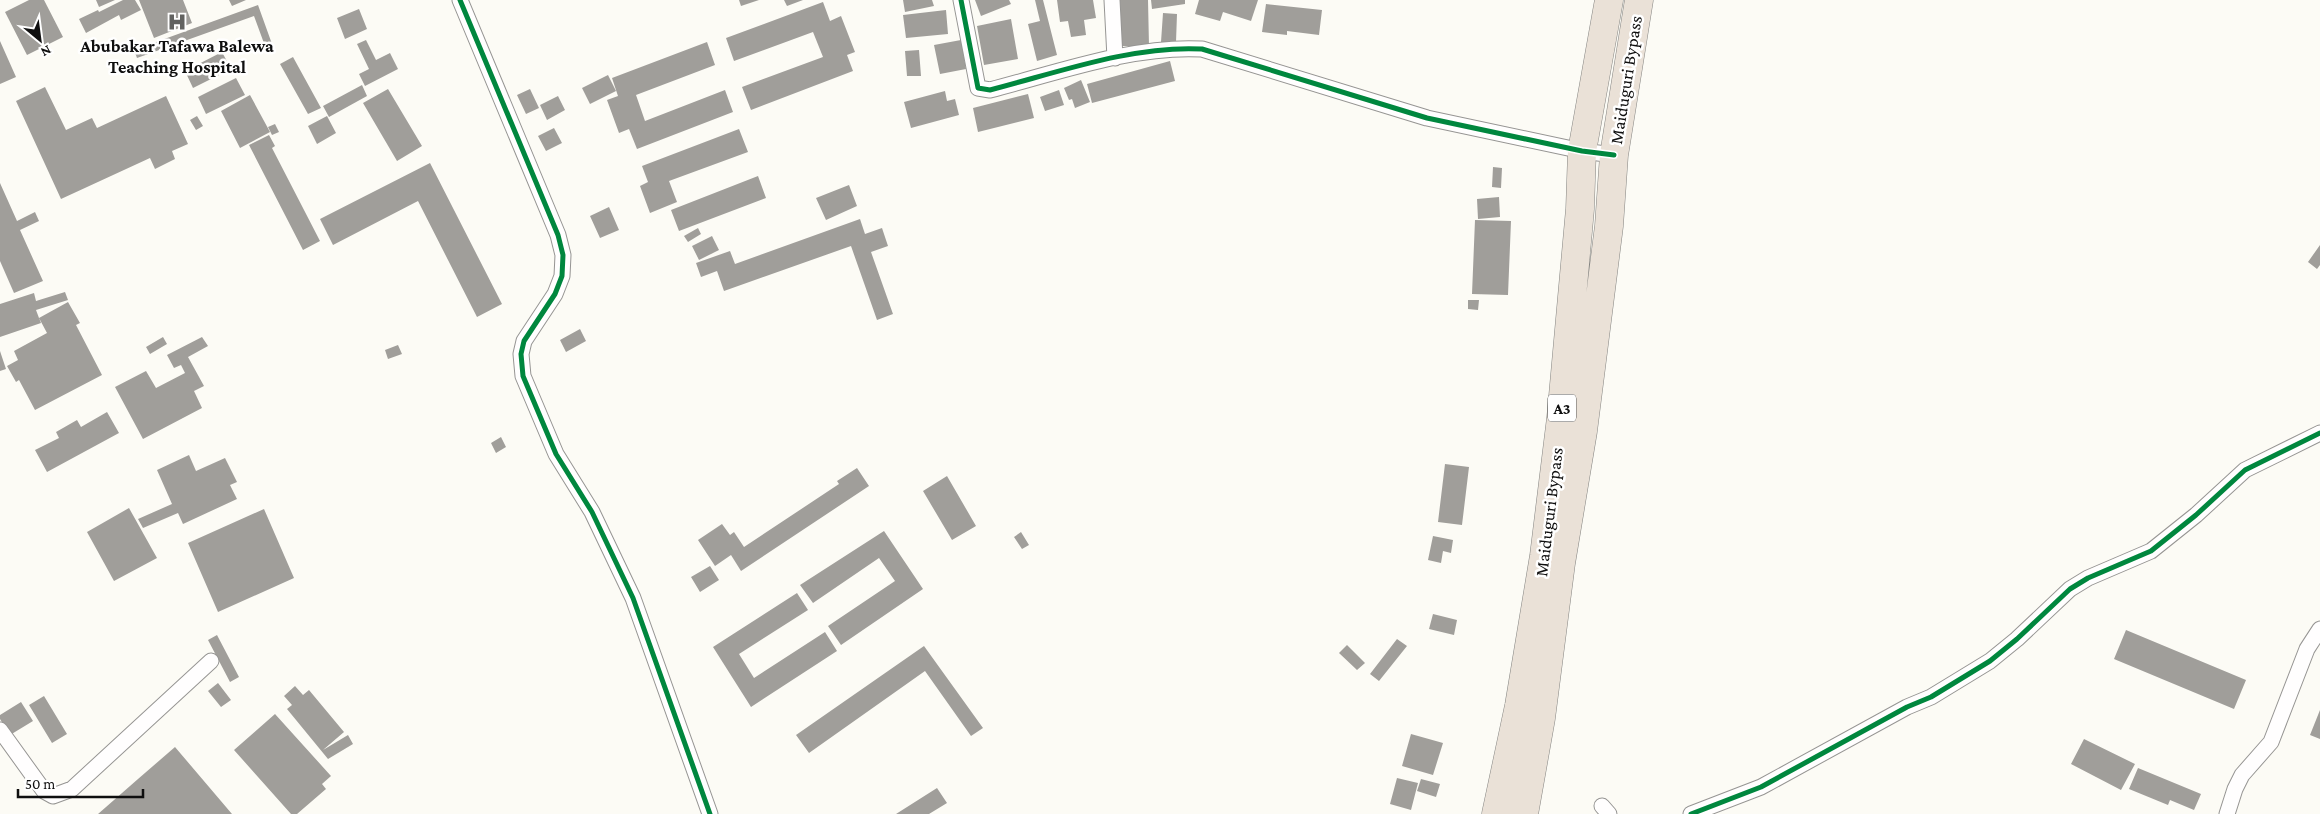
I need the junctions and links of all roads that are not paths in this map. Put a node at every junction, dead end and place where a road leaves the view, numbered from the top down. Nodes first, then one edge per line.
1 (460, 0) edge
2 (961, 0) edge
3 (1112, 0) edge
4 (1609, 0) edge
5 (1639, 0) edge
6 (1115, 58) junction
7 (1582, 151) junction
8 (1614, 155) junction
9 (2320, 433) edge
10 (2320, 628) edge
11 (212, 661) dead end
12 (0, 730) edge
13 (710, 814) edge
14 (1496, 814) edge
15 (1524, 814) edge
16 (1691, 814) edge
17 (2227, 814) edge

1 - 13 street
2 - 6 street
3 - 6 street
4 - 7 highway, Maiduguri Bypass / A3
5 - 8 highway, Maiduguri Bypass / A3
6 - 7 street
7 - 8 street
7 - 14 highway, Maiduguri Bypass / A3
8 - 15 highway, Maiduguri Bypass / A3
9 - 16 street
10 - 17 street
11 - 12 street

